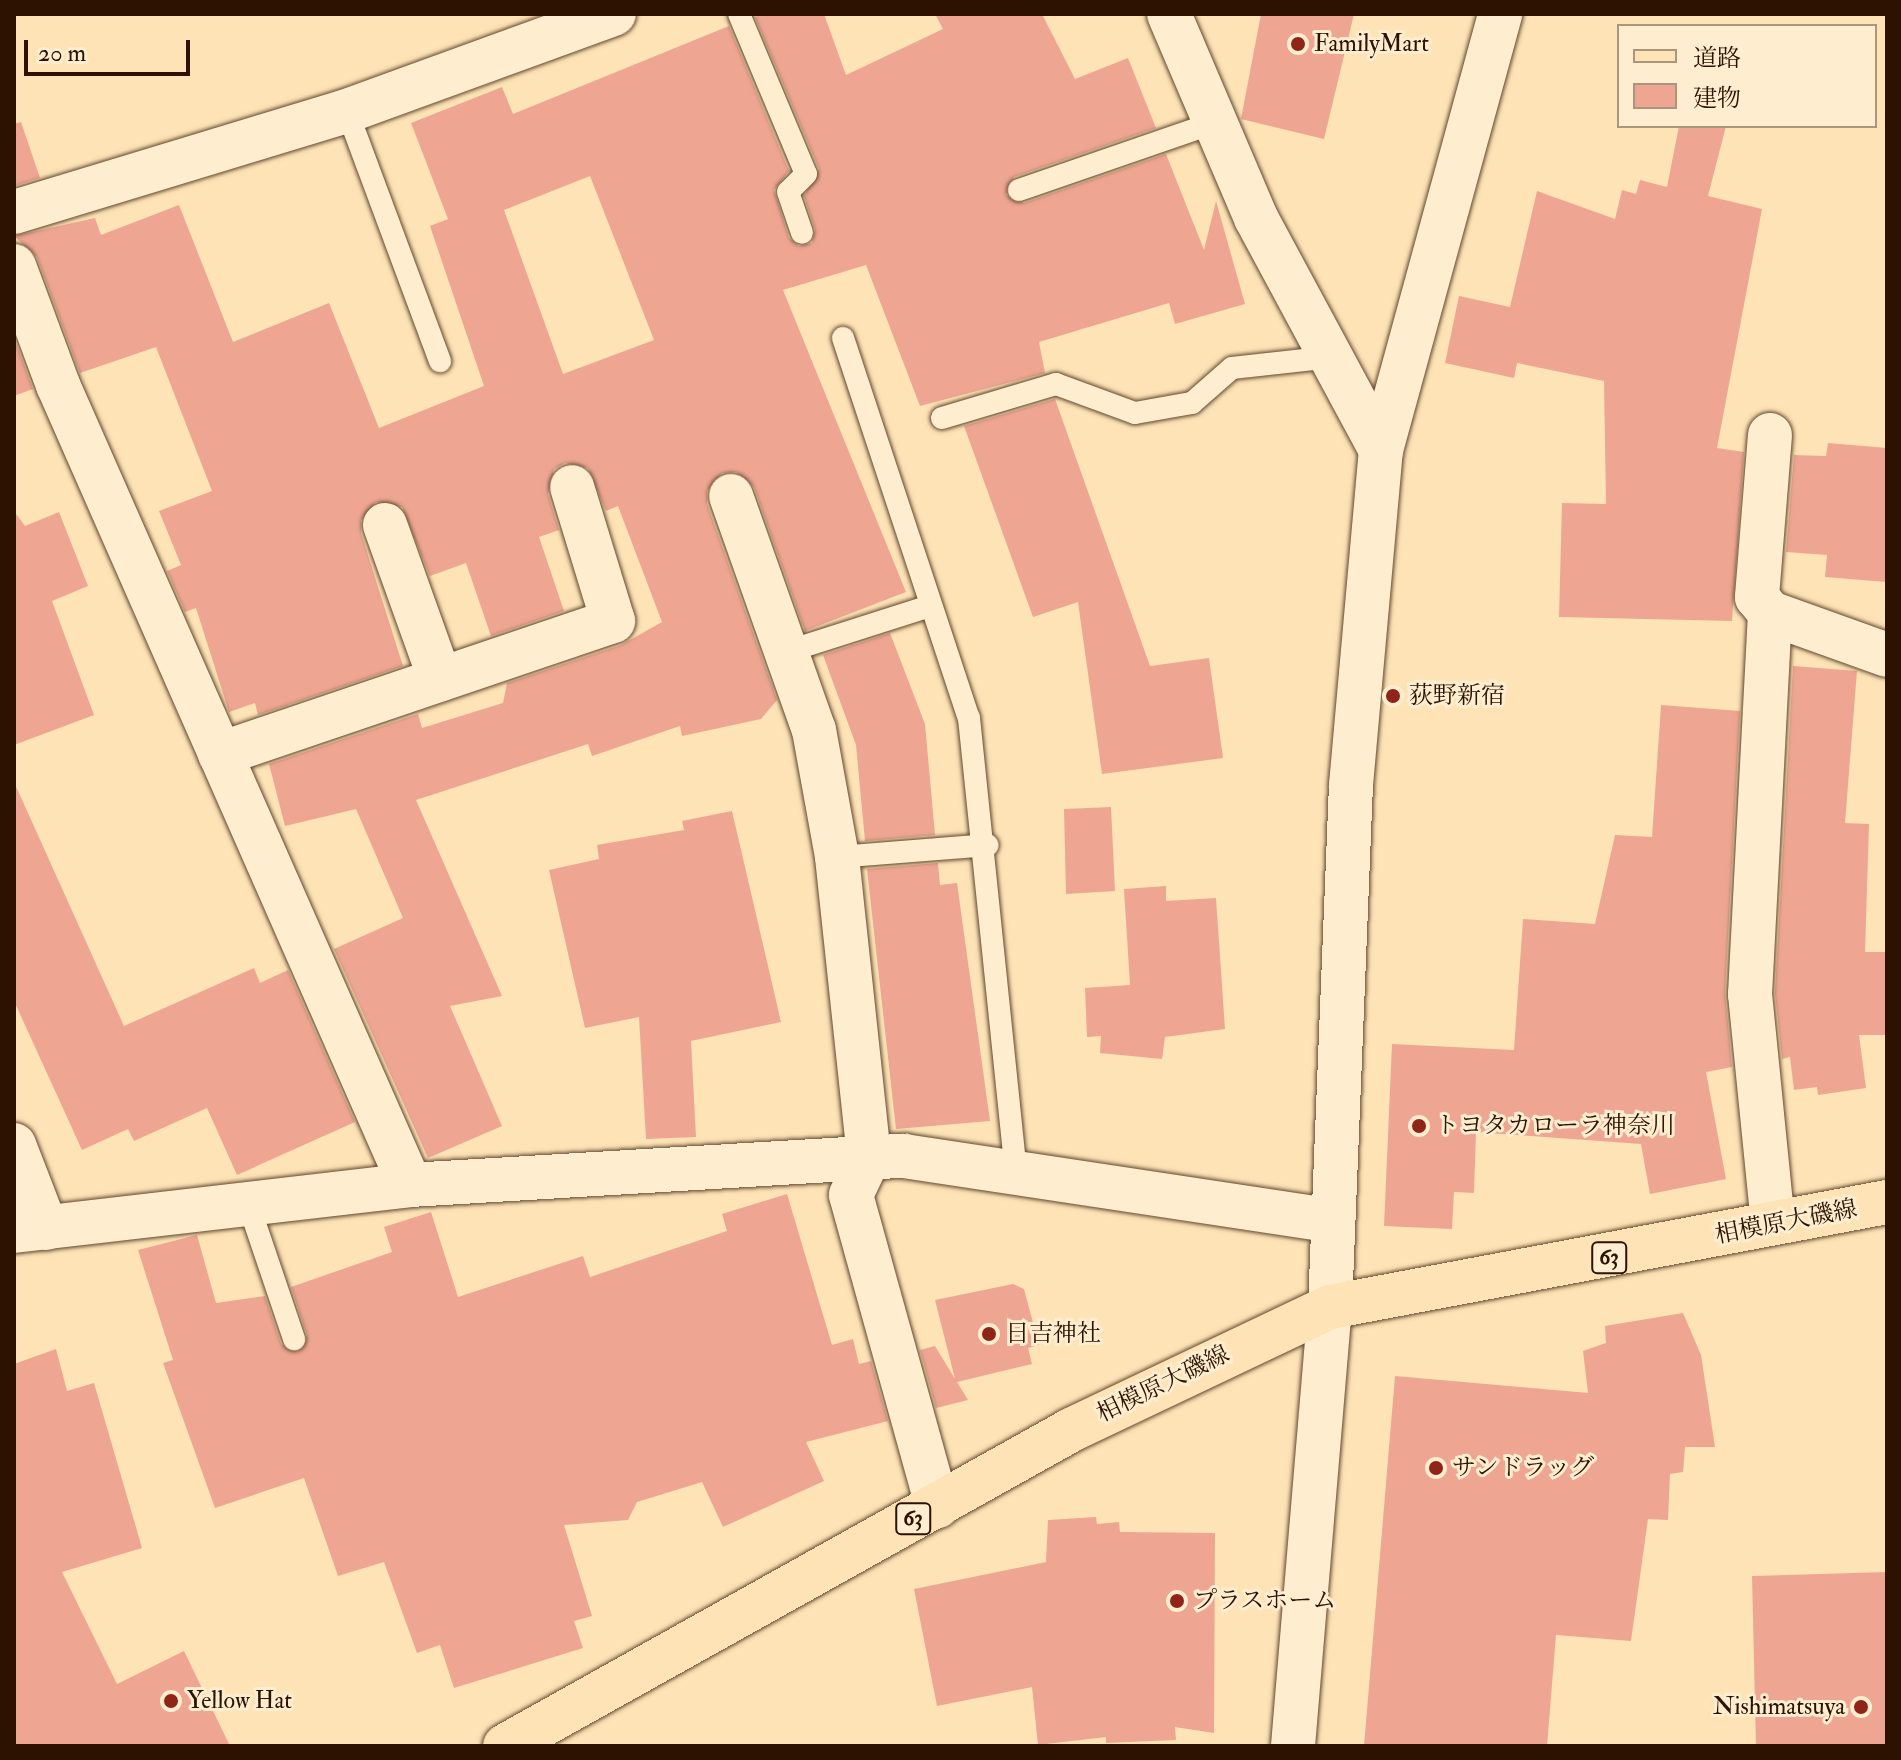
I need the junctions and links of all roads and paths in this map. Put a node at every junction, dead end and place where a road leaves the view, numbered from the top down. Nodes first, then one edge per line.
1 (614, 14) edge
2 (739, 14) edge
3 (1169, 14) edge
4 (1500, 14) edge
5 (347, 111) junction
6 (1216, 122) junction
7 (1019, 190) dead end
8 (14, 212) edge
9 (802, 233) dead end
10 (14, 266) edge
11 (843, 338) dead end
12 (1331, 357) junction
13 (440, 361) dead end
14 (942, 418) dead end
15 (1770, 435) dead end
16 (1381, 450) junction
17 (572, 487) dead end
18 (731, 496) dead end
19 (385, 525) dead end
20 (930, 606) junction
21 (1770, 613) junction
22 (783, 653) junction
23 (1887, 655) edge
24 (440, 679) junction
25 (220, 754) junction
26 (988, 845) junction
27 (837, 857) junction
28 (14, 1145) edge
29 (869, 1157) junction
30 (1016, 1174) junction
31 (410, 1185) junction
32 (1887, 1202) edge
33 (248, 1203) junction
34 (1329, 1220) junction
35 (1773, 1223) junction
36 (30, 1229) edge
37 (1330, 1307) junction
38 (294, 1339) dead end
39 (937, 1506) junction
40 (505, 1746) edge
41 (1293, 1746) edge

1 - 5 street
2 - 9 lane
3 - 6 street
4 - 16 street
5 - 8 street
5 - 13 lane
6 - 7 lane
6 - 12 street
10 - 25 street
11 - 20 lane
12 - 14 lane
12 - 16 street
15 - 21 street
16 - 34 street
17 - 24 street
18 - 22 street
19 - 24 street
20 - 22 lane
20 - 26 lane
21 - 23 street
21 - 35 street
22 - 27 street
24 - 25 street
25 - 31 street
26 - 27 lane
26 - 30 lane
27 - 29 street
28 - 36 street
29 - 30 street
29 - 31 street
29 - 39 street
30 - 34 street
31 - 33 street
32 - 35 main road, 相模原大磯線 / 63
33 - 36 street
33 - 38 lane
34 - 37 street
35 - 37 main road, 相模原大磯線 / 63
37 - 39 main road, 相模原大磯線 / 63
37 - 41 street
39 - 40 main road, 相模原大磯線 / 63

